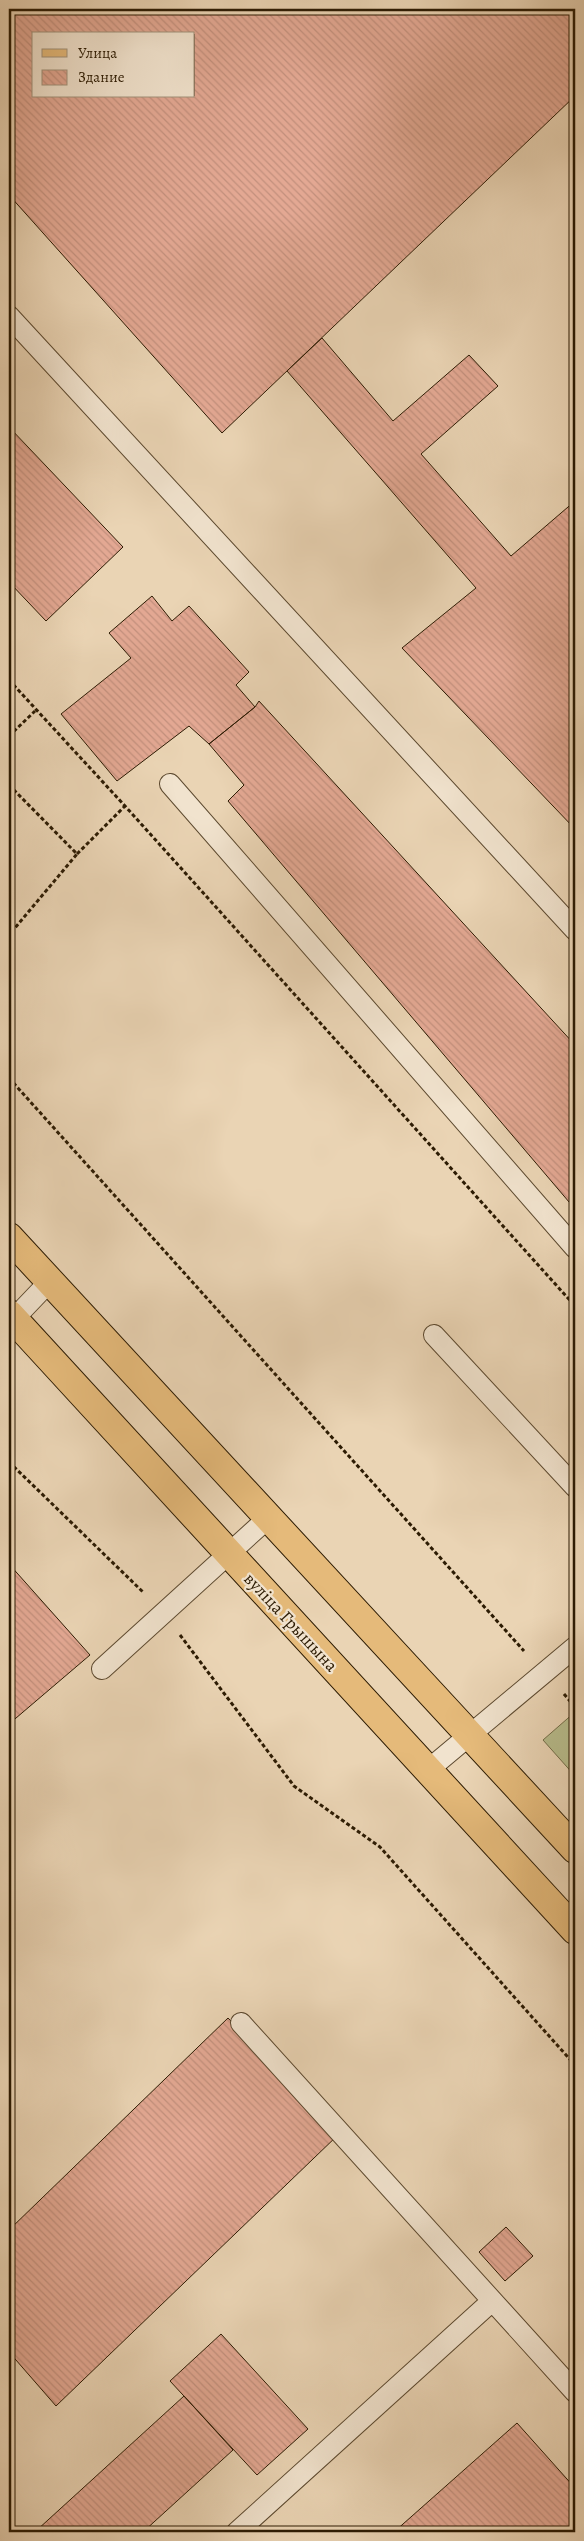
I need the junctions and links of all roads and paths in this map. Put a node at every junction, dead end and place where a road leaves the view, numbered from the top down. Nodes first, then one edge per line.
1 (9, 316) edge
2 (9, 680) edge
3 (35, 711) junction
4 (9, 736) edge
5 (170, 784) dead end
6 (9, 785) edge
7 (125, 806) junction
8 (77, 854) junction
9 (575, 930) edge
10 (9, 935) edge
11 (9, 1078) edge
12 (9, 1237) edge
13 (575, 1248) edge
14 (50, 1281) junction
15 (575, 1306) edge
16 (11, 1319) edge
17 (434, 1335) dead end
18 (9, 1462) edge
19 (575, 1487) edge
20 (268, 1518) junction
21 (228, 1554) junction
22 (163, 1612) junction
23 (575, 1646) edge
24 (102, 1669) dead end
25 (545, 1674) junction
26 (575, 1707) edge
27 (470, 1734) junction
28 (428, 1770) junction
29 (575, 1849) edge
30 (575, 1930) edge
31 (241, 2023) dead end
32 (575, 2065) edge
33 (492, 2301) junction
34 (575, 2392) edge
35 (237, 2532) edge

1 - 9 lane
2 - 3 path
3 - 4 path
3 - 7 path
5 - 13 lane
6 - 8 path
7 - 8 path
7 - 15 path
8 - 10 path
11 - 25 path
12 - 14 main road
14 - 16 lane
14 - 20 main road
16 - 21 main road, вуліца Грышына
17 - 19 lane
18 - 22 path
20 - 21 lane
20 - 27 main road
21 - 22 lane
21 - 28 main road, вуліца Грышына
22 - 24 lane
22 - 32 path
23 - 25 lane
25 - 26 path
25 - 27 lane
27 - 28 lane
27 - 29 main road
28 - 30 main road, вуліца Грышына
31 - 33 lane
33 - 34 lane
33 - 35 lane

